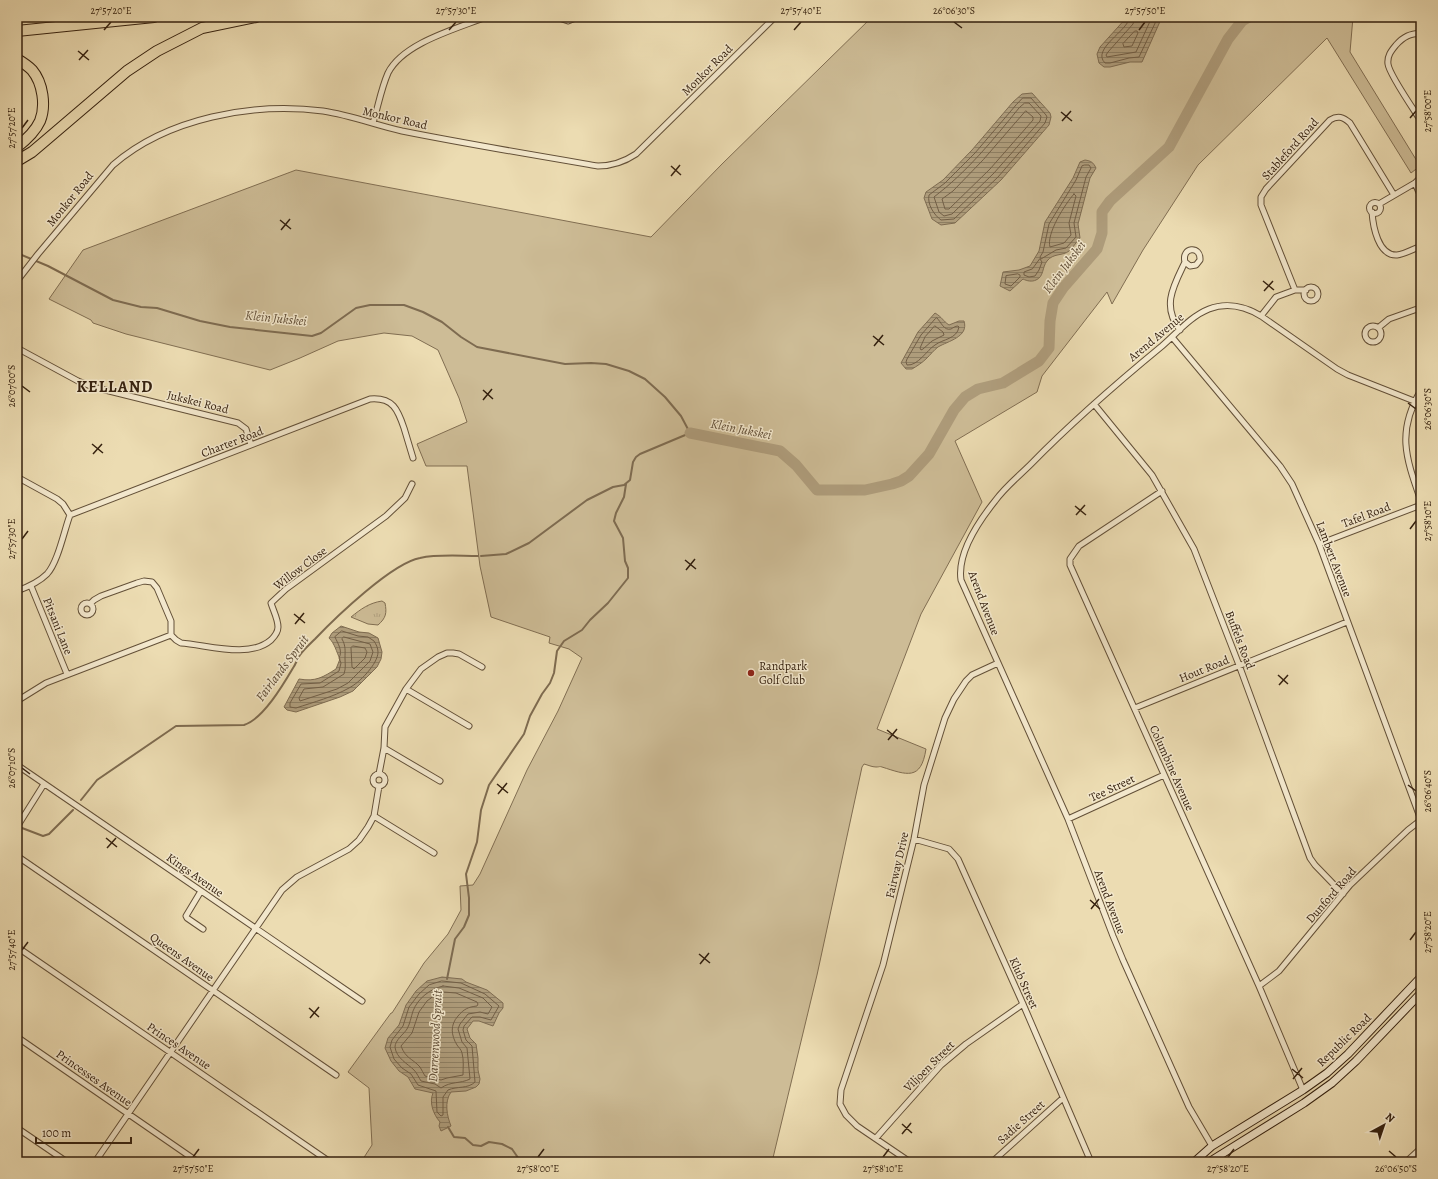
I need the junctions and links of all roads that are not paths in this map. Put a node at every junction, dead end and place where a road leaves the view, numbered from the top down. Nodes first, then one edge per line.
1 (154, 17) edge
2 (256, 17) edge
3 (486, 17) edge
4 (556, 17) edge
5 (578, 17) edge
6 (775, 17) edge
7 (17, 31) edge
8 (1421, 33) edge
9 (17, 59) edge
10 (1421, 121) edge
11 (373, 123) junction
12 (17, 147) edge
13 (17, 161) edge
14 (1421, 177) edge
15 (1415, 183) junction
16 (1394, 195) junction
17 (1421, 197) edge
18 (1421, 246) edge
19 (1185, 262) dead end
20 (17, 281) edge
21 (1295, 290) junction
22 (1306, 290) dead end
23 (1421, 308) edge
24 (1262, 316) junction
25 (1378, 328) dead end
26 (1180, 330) junction
27 (1172, 337) junction
28 (17, 348) edge
29 (1421, 390) edge
30 (1414, 402) junction
31 (1094, 404) junction
32 (252, 445) junction
33 (414, 458) dead end
34 (17, 477) edge
35 (412, 484) dead end
36 (1162, 491) junction
37 (1421, 501) edge
38 (1421, 505) edge
39 (70, 515) junction
40 (1319, 544) junction
41 (31, 586) junction
42 (17, 591) edge
43 (90, 604) dead end
44 (1347, 622) junction
45 (171, 635) junction
46 (998, 663) junction
47 (1239, 665) junction
48 (482, 667) dead end
49 (67, 674) junction
50 (406, 689) junction
51 (17, 701) edge
52 (1135, 708) junction
53 (469, 726) dead end
54 (384, 748) junction
55 (17, 766) edge
56 (379, 774) junction
57 (1164, 775) junction
58 (440, 781) dead end
59 (44, 784) junction
60 (379, 786) junction
61 (374, 816) junction
62 (1068, 819) junction
63 (1421, 820) edge
64 (17, 827) edge
65 (914, 839) junction
66 (434, 853) dead end
67 (17, 856) edge
68 (201, 891) junction
69 (1343, 894) junction
70 (203, 928) dead end
71 (256, 929) junction
72 (17, 947) edge
73 (1421, 977) edge
74 (1259, 986) junction
75 (212, 990) junction
76 (1421, 993) edge
77 (362, 1001) dead end
78 (1023, 1004) junction
79 (17, 1037) edge
80 (170, 1052) junction
81 (336, 1075) dead end
82 (1303, 1090) junction
83 (1063, 1098) junction
84 (128, 1114) junction
85 (17, 1128) edge
86 (876, 1138) junction
87 (1212, 1146) junction
88 (1421, 1148) edge
89 (67, 1162) edge
90 (95, 1162) edge
91 (198, 1162) edge
92 (330, 1162) edge
93 (910, 1162) edge
94 (992, 1162) edge
95 (1091, 1162) edge
96 (1194, 1162) edge
97 (1208, 1162) edge
98 (1406, 1162) edge

1 - 7 highway
2 - 13 highway
3 - 11 street
4 - 5 street
6 - 11 street, Monkor Road
8 - 10 street
9 - 12 highway
11 - 20 street, Monkor Road
14 - 15 street
15 - 16 street
15 - 17 street
16 - 18 street
16 - 21 street, Stableford Road
19 - 26 street
21 - 22 street
21 - 24 street
23 - 25 street
24 - 26 street, Arend Avenue
24 - 30 street, Arend Avenue
26 - 27 street, Arend Avenue
27 - 31 street, Arend Avenue
27 - 40 street, Lambert Avenue
28 - 32 street, Jukskei Road
29 - 30 street
30 - 37 street
31 - 36 street, Buffels Road
31 - 46 street, Arend Avenue
32 - 33 street, Charter Road
32 - 39 street, Charter Road
34 - 39 street
35 - 45 street, Willow Close
36 - 47 street, Buffels Road
36 - 52 street, Columbine Avenue
38 - 40 street, Tafel Road
39 - 41 street
40 - 44 street, Lambert Avenue
41 - 42 street
41 - 49 street, Pitsani Lane
43 - 45 street
44 - 47 street, Hout Road
44 - 63 street, Lambert Avenue
45 - 49 street
46 - 62 street, Arend Avenue
46 - 65 street, Fairway Drive
47 - 52 street, Hout Road
47 - 69 street, Buffels Road
48 - 50 street
49 - 51 street
50 - 53 street
50 - 54 street
52 - 57 street, Columbine Avenue
54 - 56 street
54 - 58 street
55 - 59 street, Kings Avenue
56 - 60 street
56 - 60 street
57 - 62 street, Tee Street
57 - 74 street, Columbine Avenue
59 - 64 street
59 - 68 street, Kings Avenue
60 - 61 street
61 - 66 street
61 - 71 street
62 - 87 street, Arend Avenue
63 - 69 street, Dunford Road
65 - 78 street, Klub Street
65 - 86 street, Fairway Drive
67 - 75 street, Queens Avenue
68 - 70 street
68 - 71 street, Kings Avenue
69 - 74 street, Dunford Road
71 - 75 street
71 - 77 street, Kings Avenue
72 - 80 street, Princes Avenue
73 - 82 main road, Republic Road
74 - 82 street, Columbine Avenue
75 - 80 street
75 - 81 street, Queens Avenue
76 - 97 main road, Republic Road
78 - 83 street, Klub Street
78 - 86 street, Viljoen Street
79 - 84 street, Princesses Avenue
80 - 84 street
80 - 92 street, Princes Avenue
82 - 87 main road, Republic Road
83 - 94 street, Sadie Street
83 - 95 street, Klub Street
84 - 90 street
84 - 91 street, Princesses Avenue
85 - 89 street
86 - 93 street
87 - 96 main road, Republic Road
88 - 98 street

